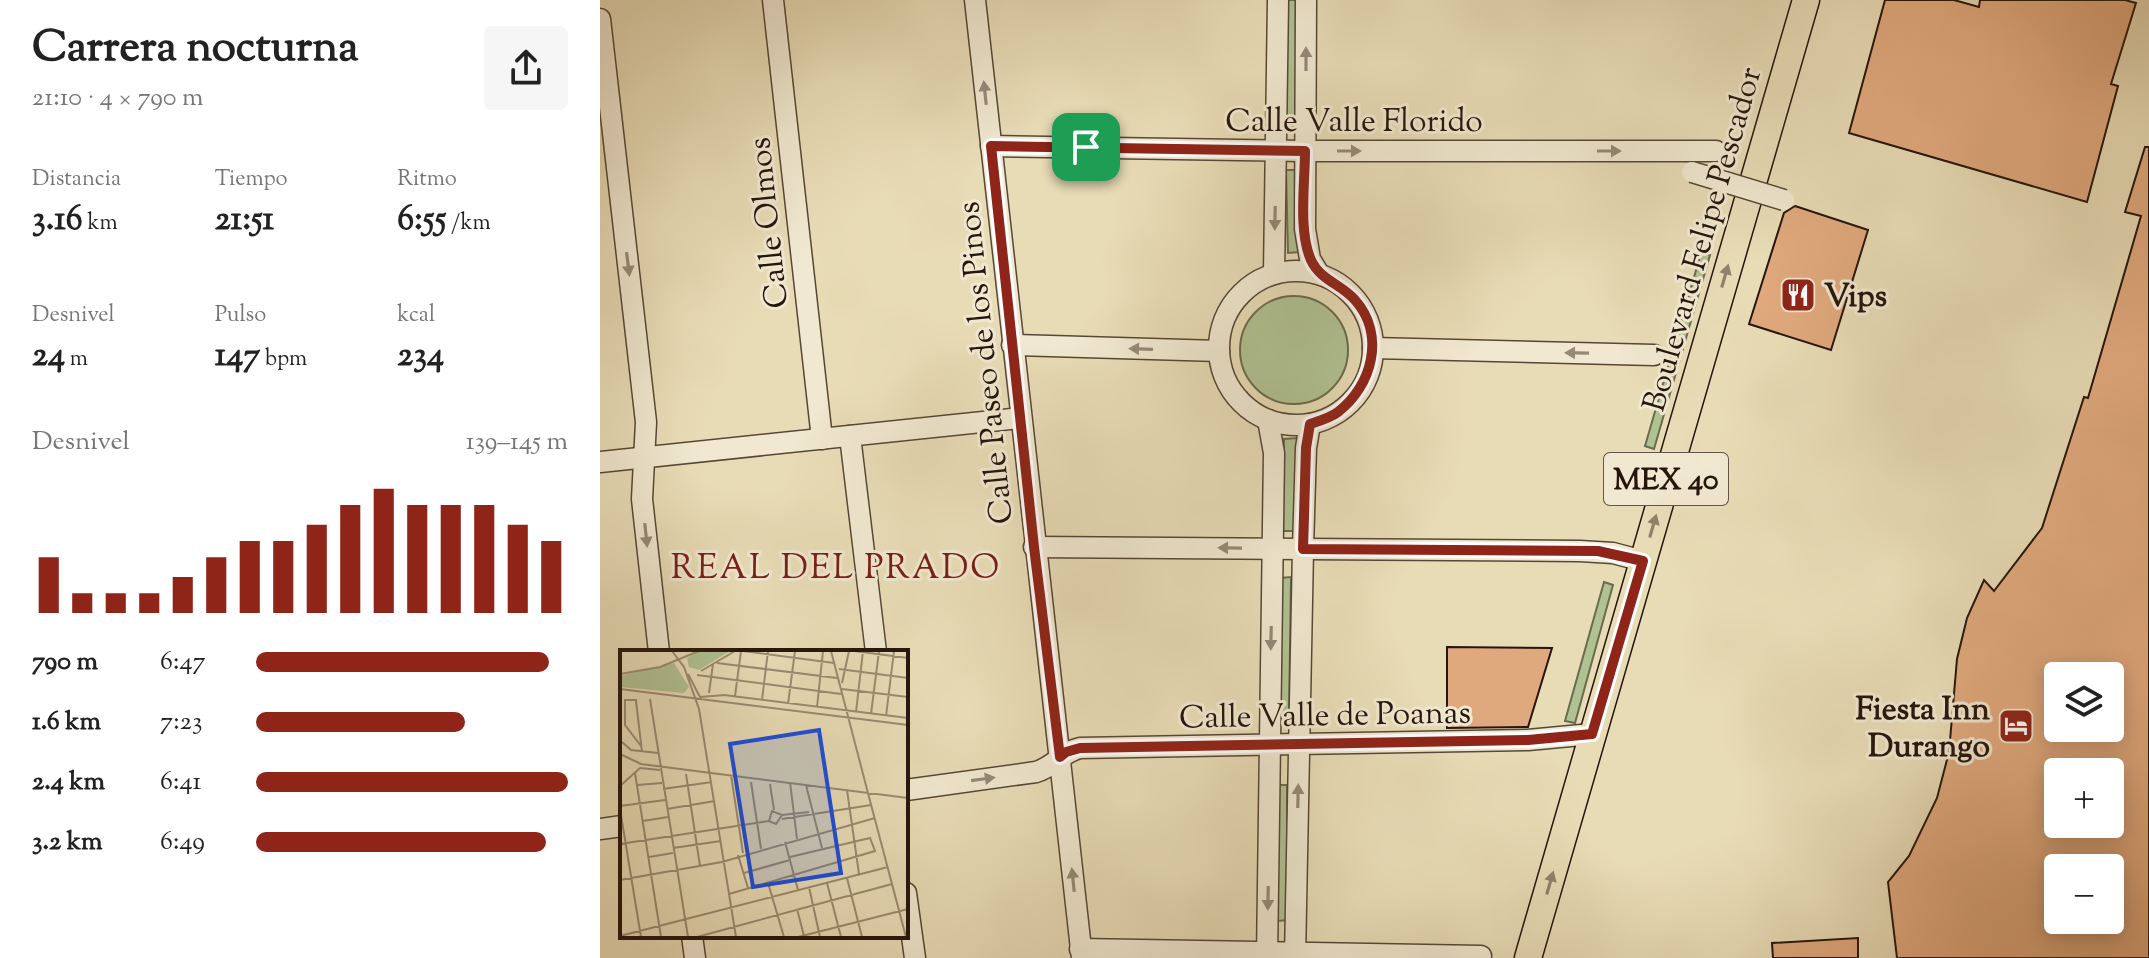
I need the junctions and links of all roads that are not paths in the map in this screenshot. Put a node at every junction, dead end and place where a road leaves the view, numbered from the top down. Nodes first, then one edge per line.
1 (773, 0) edge
2 (975, 0) edge
3 (1278, 0) edge
4 (1306, 0) edge
5 (1806, 0) edge
6 (600, 19) edge
7 (991, 146) junction
8 (1276, 150) junction
9 (1305, 151) junction
10 (1716, 151) dead end
11 (608, 165) edge
12 (1692, 172) dead end
13 (1784, 200) dead end
14 (1274, 274) junction
15 (1319, 274) junction
16 (1012, 345) junction
17 (1373, 348) junction
18 (1219, 351) junction
19 (1654, 355) dead end
20 (1020, 418) junction
21 (1268, 420) junction
22 (1310, 424) junction
23 (850, 436) junction
24 (822, 439) junction
25 (645, 458) junction
26 (600, 462) edge
27 (1034, 547) junction
28 (1273, 549) junction
29 (1303, 549) junction
30 (1643, 561) junction
31 (659, 650) edge
32 (876, 650) edge
33 (1592, 734) junction
34 (1270, 744) junction
35 (1300, 744) junction
36 (1060, 757) junction
37 (908, 790) edge
38 (620, 826) edge
39 (600, 829) edge
40 (908, 907) edge
41 (692, 938) edge
42 (1081, 953) edge
43 (1267, 955) edge
44 (1295, 955) edge
45 (1481, 956) edge
46 (695, 958) edge
47 (915, 958) edge
48 (1528, 958) edge

1 - 24 street, Calle Olmos
7 -> 2 street, Calle Paseo de los Pinos
3 - 8 street
9 -> 4 street
30 -> 5 main road, Boulevard Felipe Pescador / MEX 40
6 - 11 street
7 - 8 street, Calle Valle Florido
7 - 16 street, Calle Paseo de los Pinos
8 - 9 street, Calle Valle Florido
8 -> 14 street
9 -> 10 street, Calle Valle Florido
9 - 15 street
11 -> 25 street
12 - 13 street, bridge
14 - 15 street
14 - 18 street
15 - 17 street
18 -> 16 street
16 - 20 street, Calle Paseo de los Pinos
19 -> 17 street
17 - 22 street
18 - 21 street
20 - 23 street
20 - 27 street, Calle Paseo de los Pinos
21 - 22 street
21 - 28 street
22 - 29 street
23 - 24 street
23 - 32 street
24 - 25 street
25 - 26 street
25 -> 31 street
28 -> 27 street
27 - 36 street, Calle Paseo de los Pinos
28 - 29 street
28 -> 34 street
29 - 30 street
29 - 35 street
30 - 33 main road, Boulevard Felipe Pescador / MEX 40
33 - 35 street, Calle Valle de Poanas
48 -> 33 main road, Boulevard Felipe Pescador / MEX 40
34 - 35 street, Calle Valle de Poanas
34 - 36 street, Calle Valle de Poanas
34 -> 43 street
44 -> 35 street
37 -> 36 street, Calle Valle de Poanas
42 -> 36 street, Calle Paseo de los Pinos
38 - 39 street
40 - 47 street
41 - 46 street
42 - 43 street
43 - 44 street
44 - 45 street

